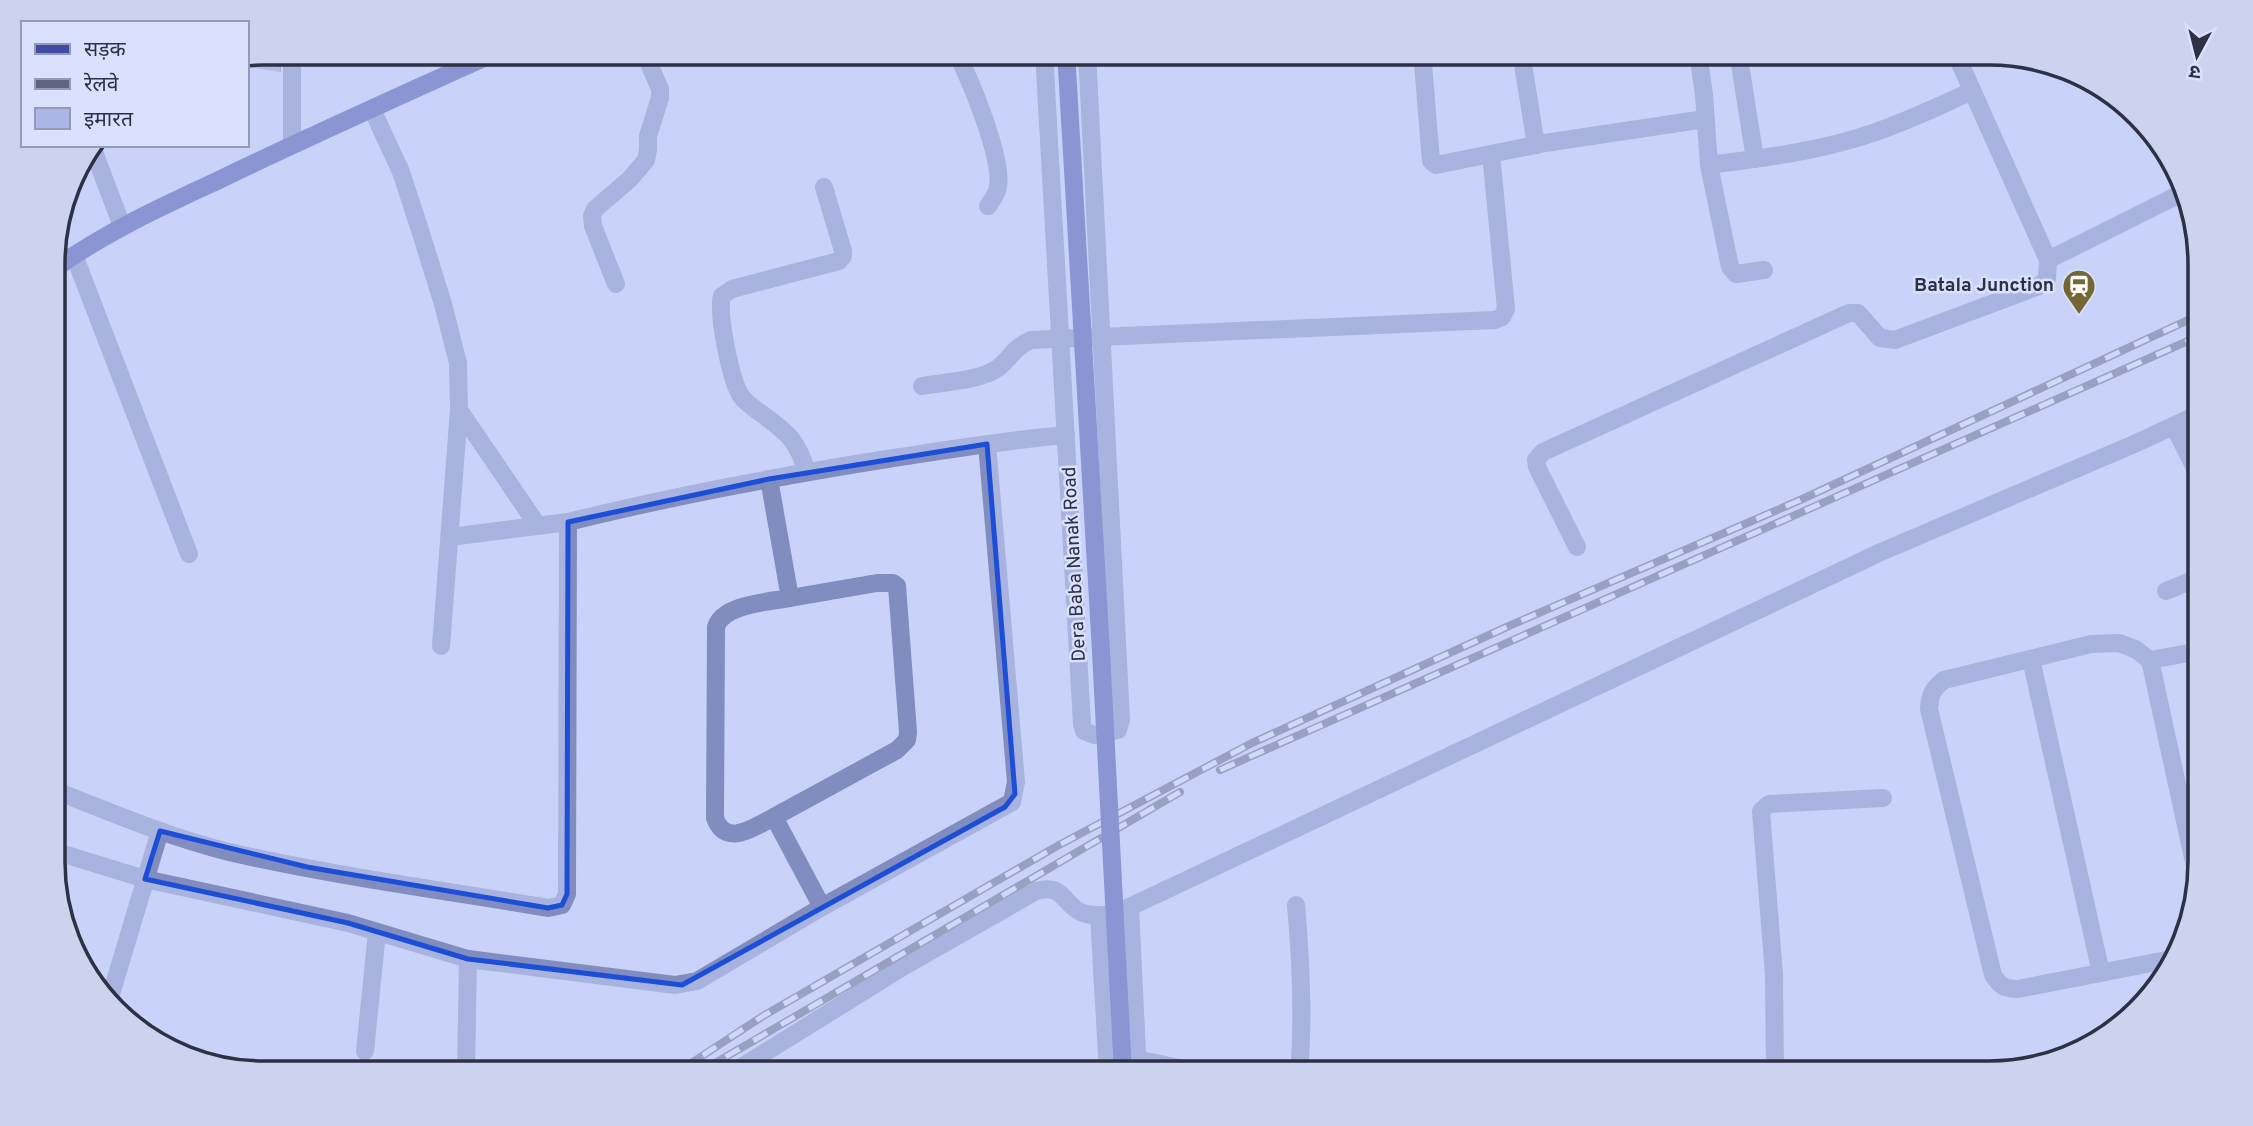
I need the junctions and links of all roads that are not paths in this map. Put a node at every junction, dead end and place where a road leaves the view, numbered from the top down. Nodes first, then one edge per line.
1 (292, 65) edge
2 (468, 65) edge
3 (650, 65) edge
4 (961, 65) edge
5 (1045, 65) edge
6 (1067, 65) edge
7 (1088, 65) edge
8 (1423, 65) edge
9 (1523, 65) edge
10 (1700, 65) edge
11 (1740, 65) edge
12 (1961, 65) edge
13 (1972, 90) junction
14 (372, 109) junction
15 (1705, 119) junction
16 (292, 145) junction
17 (1536, 145) junction
18 (1491, 154) junction
19 (96, 157) edge
20 (1755, 159) junction
21 (1709, 165) junction
22 (824, 187) dead end
23 (2176, 196) edge
24 (988, 206) dead end
25 (122, 226) junction
26 (74, 255) junction
27 (2048, 260) junction
28 (65, 261) edge
29 (1764, 270) dead end
30 (616, 284) dead end
31 (1102, 336) junction
32 (1060, 338) junction
33 (922, 386) dead end
34 (459, 410) junction
35 (2188, 419) edge
36 (2174, 426) junction
37 (1066, 435) junction
38 (987, 443) junction
39 (2188, 454) edge
40 (807, 472) junction
41 (769, 479) junction
42 (568, 522) junction
43 (538, 526) junction
44 (450, 537) junction
45 (1577, 547) dead end
46 (189, 554) dead end
47 (2188, 583) edge
48 (2166, 591) dead end
49 (790, 598) junction
50 (441, 646) dead end
51 (2188, 653) edge
52 (2031, 659) junction
53 (2150, 660) junction
54 (65, 794) edge
55 (1883, 798) dead end
56 (774, 817) junction
57 (160, 831) junction
58 (2188, 835) edge
59 (65, 854) edge
60 (145, 879) junction
61 (1296, 905) dead end
62 (822, 906) junction
63 (1130, 907) junction
64 (1098, 915) junction
65 (377, 932) junction
66 (468, 959) junction
67 (2162, 961) edge
68 (2101, 973) junction
69 (110, 988) edge
70 (365, 1051) dead end
71 (1107, 1053) junction
72 (466, 1061) edge
73 (751, 1061) edge
74 (1107, 1061) edge
75 (1122, 1061) edge
76 (1125, 1061) edge
77 (1137, 1061) edge
78 (1300, 1061) edge
79 (1775, 1061) edge

1 - 16 street
2 - 14 main road
3 - 30 street
4 - 24 street
5 - 32 street
6 - 75 main road, Dera Baba Nanak Road, bridge
7 - 31 street
8 - 18 street
9 - 17 street
10 - 15 street
11 - 20 street
12 - 13 street
13 - 20 street
13 - 27 street
14 - 16 main road
14 - 34 street
15 - 17 street
15 - 21 street
16 - 25 main road
17 - 18 street
18 - 31 street
19 - 25 street
20 - 21 street
21 - 29 street
22 - 40 street
23 - 27 street
25 - 26 main road
26 - 28 main road
26 - 46 street
27 - 45 street
31 - 32 street
31 - 37 street
32 - 33 street
32 - 37 street
34 - 43 street
34 - 44 street
35 - 36 street
36 - 39 street
36 - 63 street
37 - 38 street
38 - 40 street
38 - 62 street
40 - 41 street
41 - 42 street
41 - 49 street
42 - 43 street
42 - 57 street
43 - 44 street
44 - 50 street
47 - 48 street
49 - 56 street
49 - 56 street
51 - 53 street
52 - 53 street
52 - 68 street
52 - 68 street
53 - 58 street
54 - 57 street
55 - 79 street
56 - 62 street
57 - 60 street
59 - 60 street
60 - 65 street
60 - 69 street
61 - 78 street
62 - 66 street
63 - 64 street
63 - 77 street
64 - 71 street
64 - 73 street
65 - 66 street
65 - 70 street
66 - 72 street
67 - 68 street
71 - 74 street
71 - 76 street

